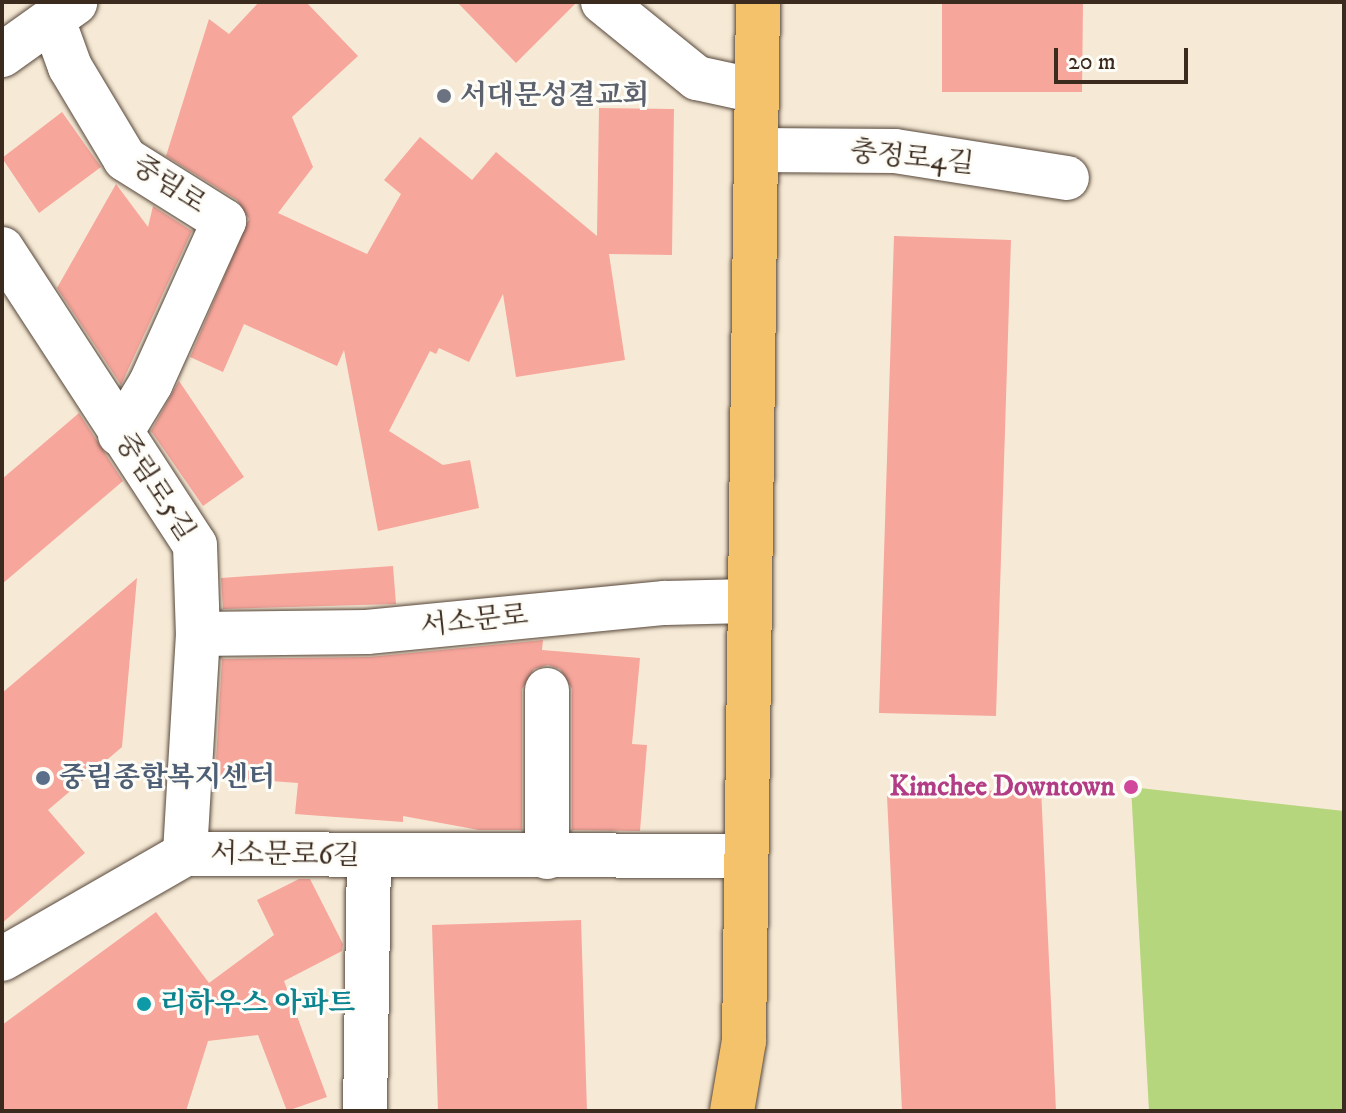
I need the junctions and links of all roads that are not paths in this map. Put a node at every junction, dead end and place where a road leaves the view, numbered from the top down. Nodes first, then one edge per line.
1 (603, 2) edge
2 (758, 2) edge
3 (65, 11) edge
4 (2, 55) edge
5 (757, 91) junction
6 (756, 150) junction
7 (1067, 178) dead end
8 (2, 249) edge
9 (120, 434) junction
10 (750, 601) junction
11 (198, 634) junction
12 (547, 690) dead end
13 (185, 854) junction
14 (369, 856) junction
15 (746, 856) junction
16 (547, 857) junction
17 (2, 959) edge
18 (744, 1041) junction
19 (365, 1111) edge
20 (732, 1111) edge
21 (760, 1111) edge

1 - 5 street
2 - 5 main road
3 - 4 street, 중림로
3 - 9 street, 중림로
5 - 6 main road
6 - 7 street, 충정로4길
6 - 10 main road
8 - 9 street, 중림로5길
9 - 11 street, 중림로5길
10 - 11 street, 서소문로
10 - 15 main road
11 - 13 street, 중림로5길
12 - 16 street
13 - 14 street, 서소문로6길
13 - 17 street, 서소문로6길
14 - 16 street, 서소문로6길
14 - 19 street
15 - 16 street, 서소문로6길
15 - 18 main road
18 - 20 main road
18 - 21 main road

